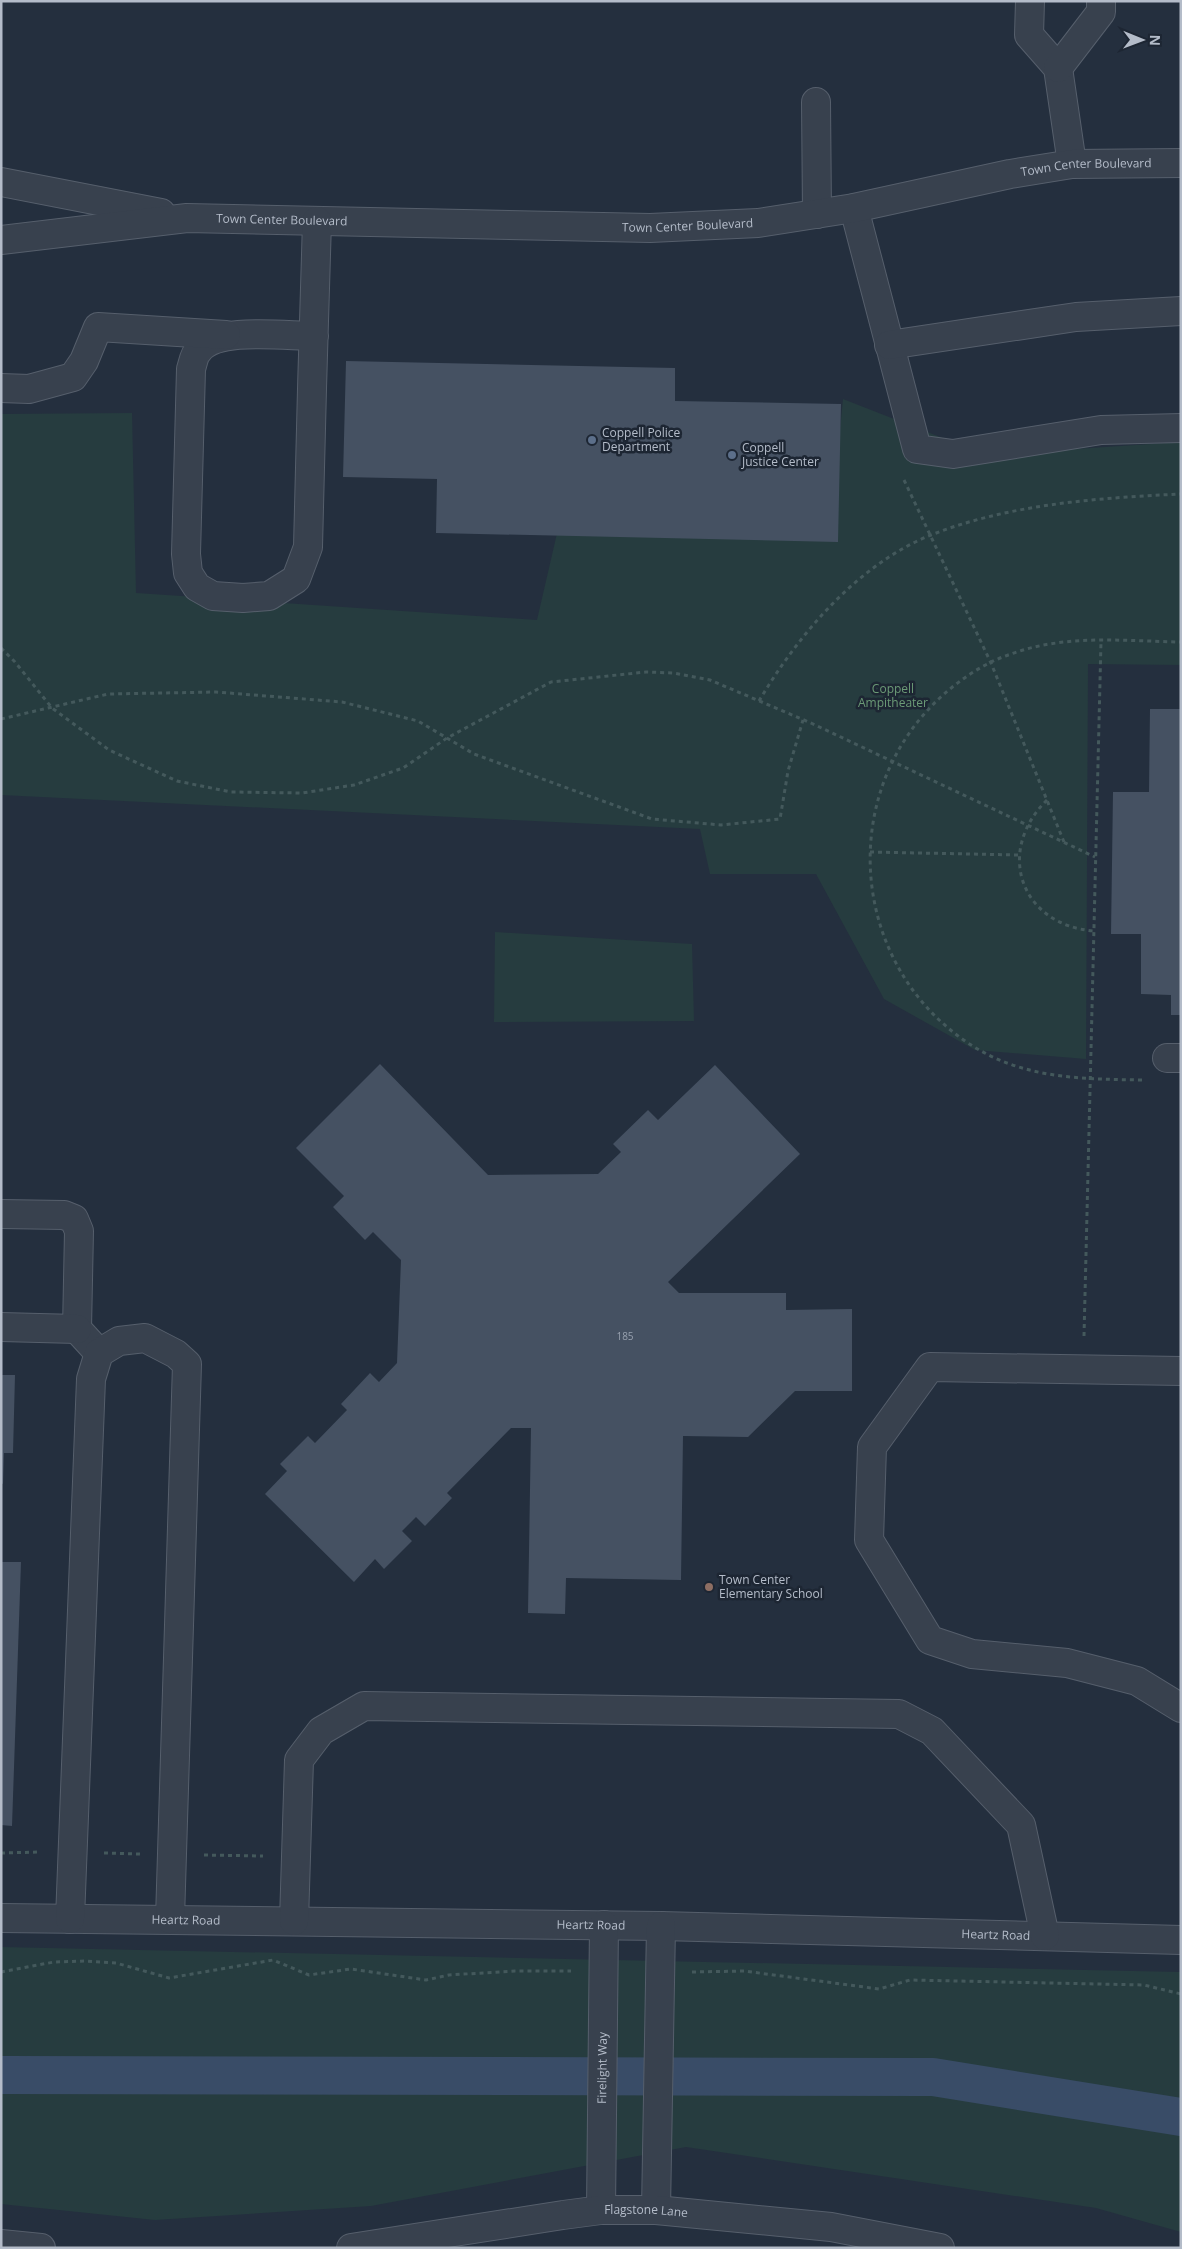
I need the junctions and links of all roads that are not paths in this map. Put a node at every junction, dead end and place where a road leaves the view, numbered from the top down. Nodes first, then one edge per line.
1 (1030, 1) edge
2 (1101, 1) edge
3 (1058, 68) junction
4 (816, 102) dead end
5 (1181, 163) edge
6 (1072, 164) junction
7 (1, 182) edge
8 (854, 208) junction
9 (817, 214) junction
10 (187, 218) junction
11 (317, 221) junction
12 (1, 240) edge
13 (1181, 311) edge
14 (230, 335) junction
15 (314, 336) junction
16 (889, 346) junction
17 (1, 388) edge
18 (1181, 428) edge
19 (1, 1214) edge
20 (1, 1327) edge
21 (77, 1329) junction
22 (100, 1353) junction
23 (1181, 1371) edge
24 (1181, 1708) edge
25 (1, 1918) edge
26 (70, 1919) junction
27 (170, 1919) junction
28 (294, 1921) junction
29 (604, 1925) junction
30 (661, 1926) junction
31 (1046, 1936) junction
32 (1181, 1940) edge
33 (602, 2210) junction
34 (656, 2210) junction
35 (1, 2244) edge
36 (41, 2248) edge
37 (351, 2248) edge
38 (940, 2248) edge

1 - 3 street
2 - 3 street
3 - 6 street
4 - 9 street
5 - 6 street, Town Center Boulevard
6 - 8 street, Town Center Boulevard
7 - 10 street, Town Center Boulevard
8 - 9 street, Town Center Boulevard
8 - 16 street
9 - 11 street, Town Center Boulevard
10 - 11 street, Town Center Boulevard
10 - 12 street, Town Center Boulevard
11 - 15 street
13 - 16 street
14 - 15 street
14 - 15 street
14 - 17 street
16 - 18 street
19 - 21 street
20 - 21 street
21 - 22 street
22 - 26 street
22 - 27 street
23 - 24 street
25 - 26 street, Heartz Road
26 - 27 street, Heartz Road
27 - 28 street, Heartz Road
28 - 29 street, Heartz Road
28 - 31 street
29 - 30 street, Heartz Road
29 - 33 street, Firelight Way
30 - 31 street, Heartz Road
30 - 34 street
31 - 32 street, Heartz Road
33 - 34 street, Flagstone Lane
33 - 37 street, Flagstone Lane
34 - 38 street, Flagstone Lane
35 - 36 street

